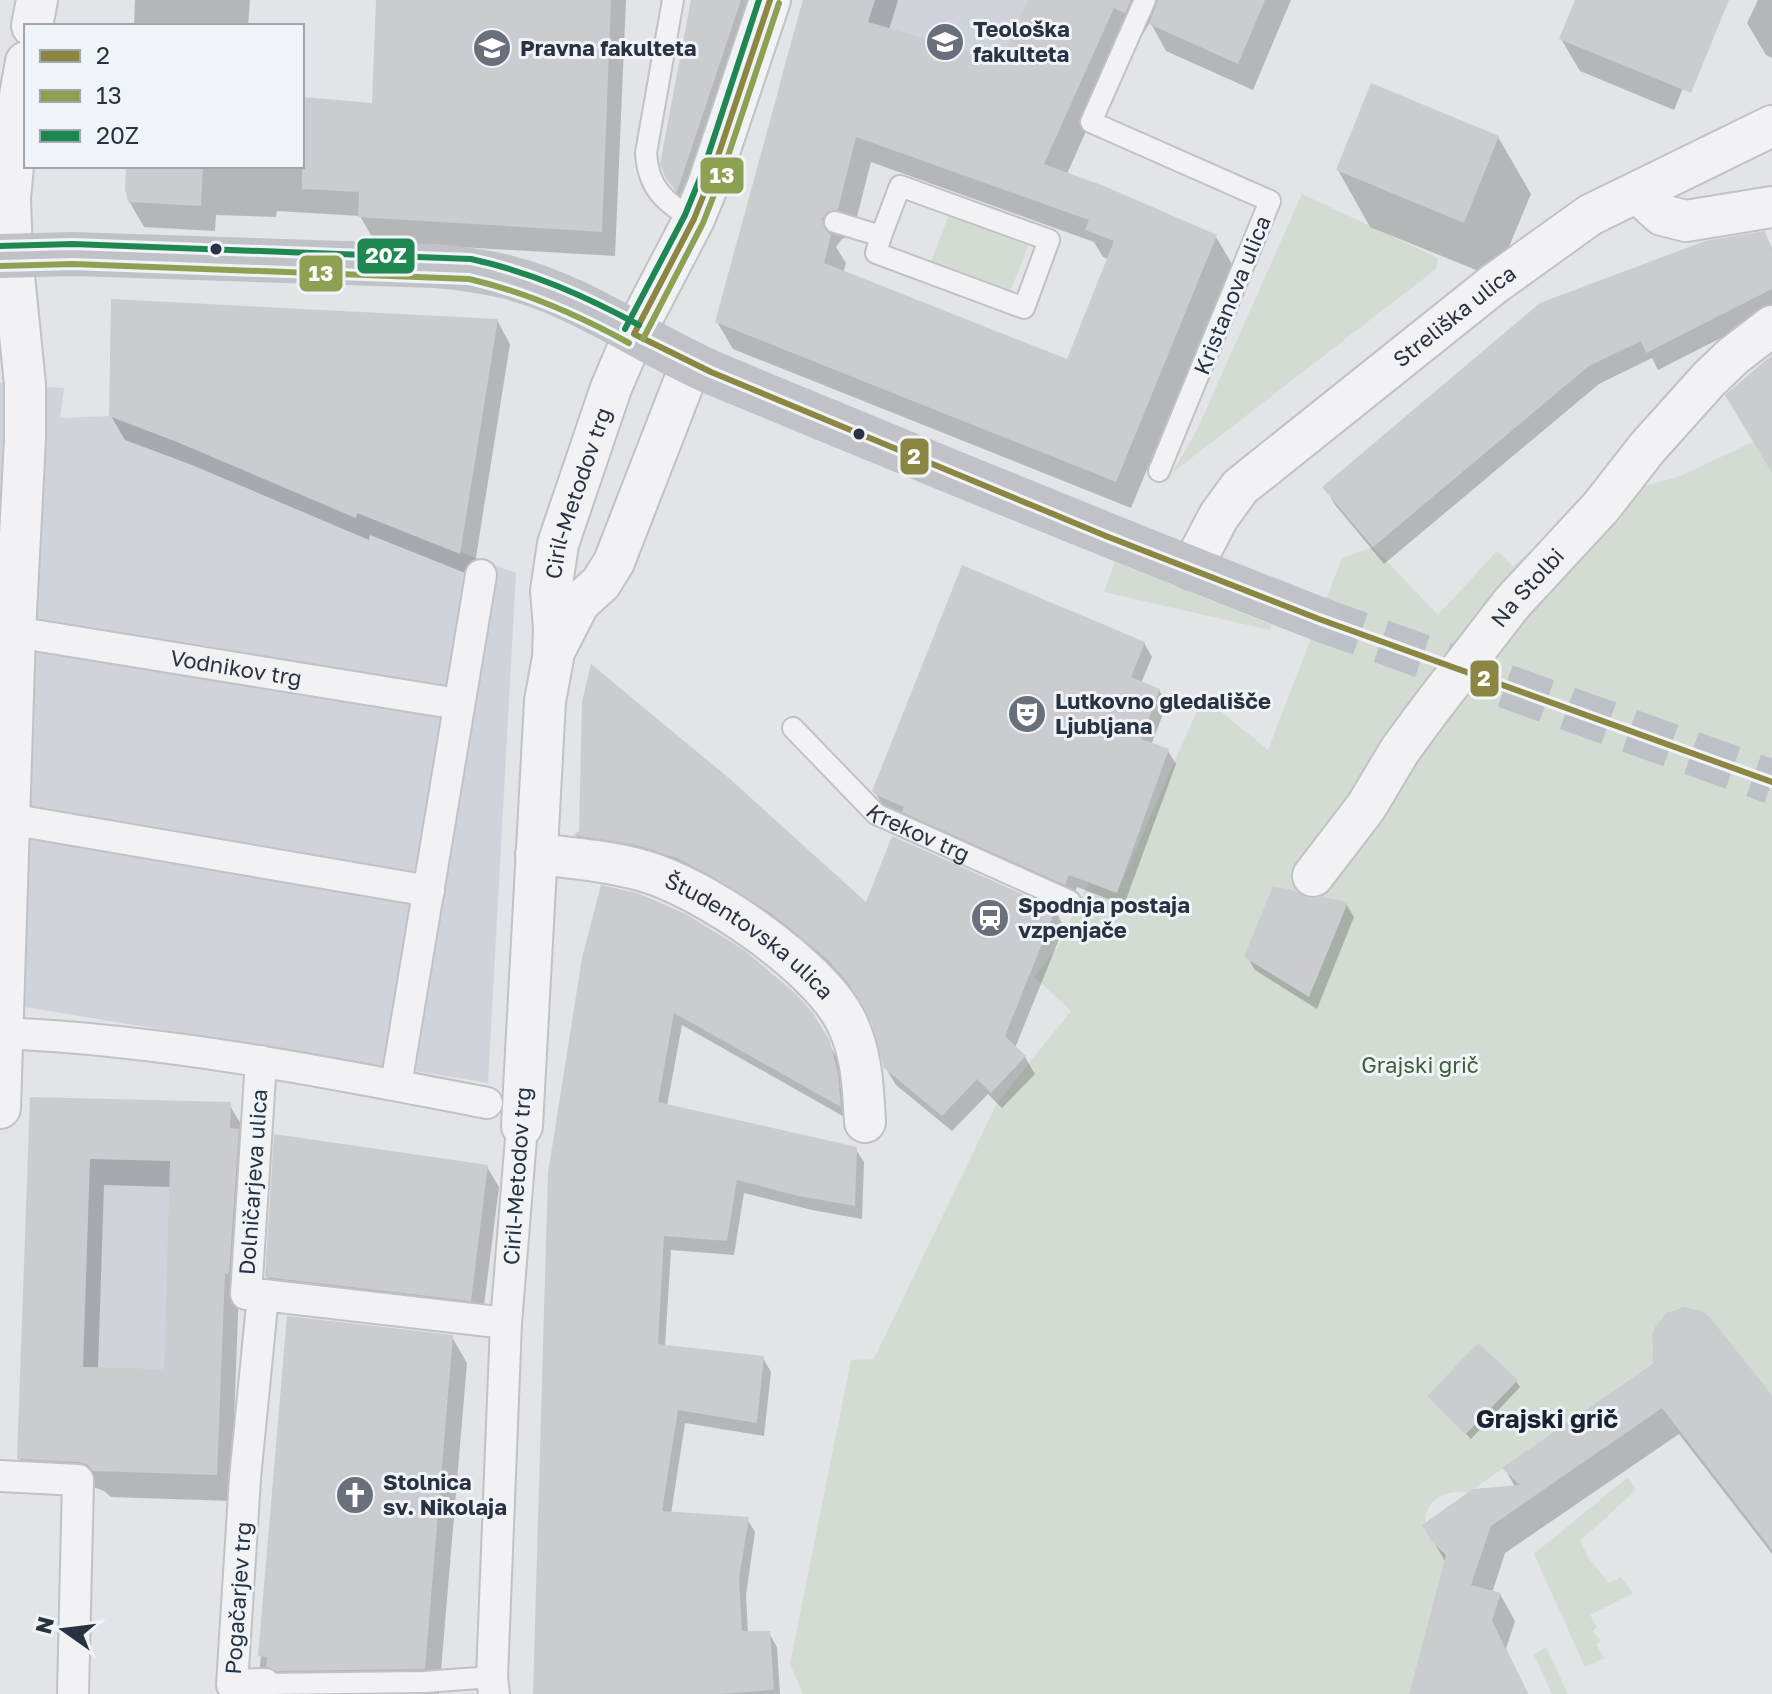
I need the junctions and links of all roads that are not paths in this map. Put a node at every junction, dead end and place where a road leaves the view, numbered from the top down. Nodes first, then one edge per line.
1 (37, 0) edge
2 (673, 0) edge
3 (770, 0) edge
4 (1145, 0) edge
5 (32, 24) edge
6 (24, 73) edge
7 (1772, 126) edge
8 (1638, 193) junction
9 (1772, 207) edge
10 (694, 219) junction
11 (835, 222) dead end
12 (881, 236) junction
13 (6, 256) edge
14 (1772, 326) edge
15 (634, 334) junction
16 (691, 364) junction
17 (1159, 471) dead end
18 (1191, 569) junction
19 (481, 575) dead end
20 (1319, 619) tunnel mouth
21 (15, 632) junction
22 (553, 658) junction
23 (458, 704) junction
24 (793, 728) dead end
25 (9, 819) junction
26 (536, 854) junction
27 (1313, 876) dead end
28 (429, 891) junction
29 (1070, 901) dead end
30 (2, 1013) edge
31 (261, 1061) junction
32 (396, 1085) junction
33 (0, 1108) edge
34 (511, 1112) junction
35 (865, 1122) dead end
36 (263, 1295) junction
37 (506, 1323) junction
38 (0, 1476) edge
39 (245, 1478) joint
40 (265, 1684) joint
41 (493, 1685) edge
42 (73, 1694) edge

1 - 5 street
2 - 10 lane
3 - 10 street, Ciril-Metodov trg
4 - 17 lane, Kristanova ulica
6 - 13 street
7 - 8 street, Streliška ulica
8 - 9 street
8 - 18 street, Streliška ulica
10 - 15 street, Ciril-Metodov trg
11 - 12 lane
12 - 12 lane
13 - 15 main road
13 - 21 street
14 - 27 street, Na Stolbi
15 - 16 main road
15 - 22 street, Ciril-Metodov trg
16 - 18 main road
16 - 22 street, Ciril-Metodov trg
18 - 20 main road
19 - 23 street
21 - 23 street, Vodnikov trg
21 - 25 street
22 - 26 street, Ciril-Metodov trg
23 - 28 street
24 - 29 lane, Krekov trg
25 - 28 street
25 - 30 street
26 - 34 street, Ciril-Metodov trg
26 - 35 street, Študentovska ulica
28 - 32 street
30 - 31 street
30 - 33 street
31 - 32 street
31 - 36 street, Dolničarjeva ulica
32 - 34 street
34 - 37 street, Ciril-Metodov trg
36 - 37 street
36 - 39 street, Dolničarjeva ulica
37 - 41 street, Ciril-Metodov trg
38 - 42 street
39 - 40 street, Pogačarjev trg
40 - 41 lane

